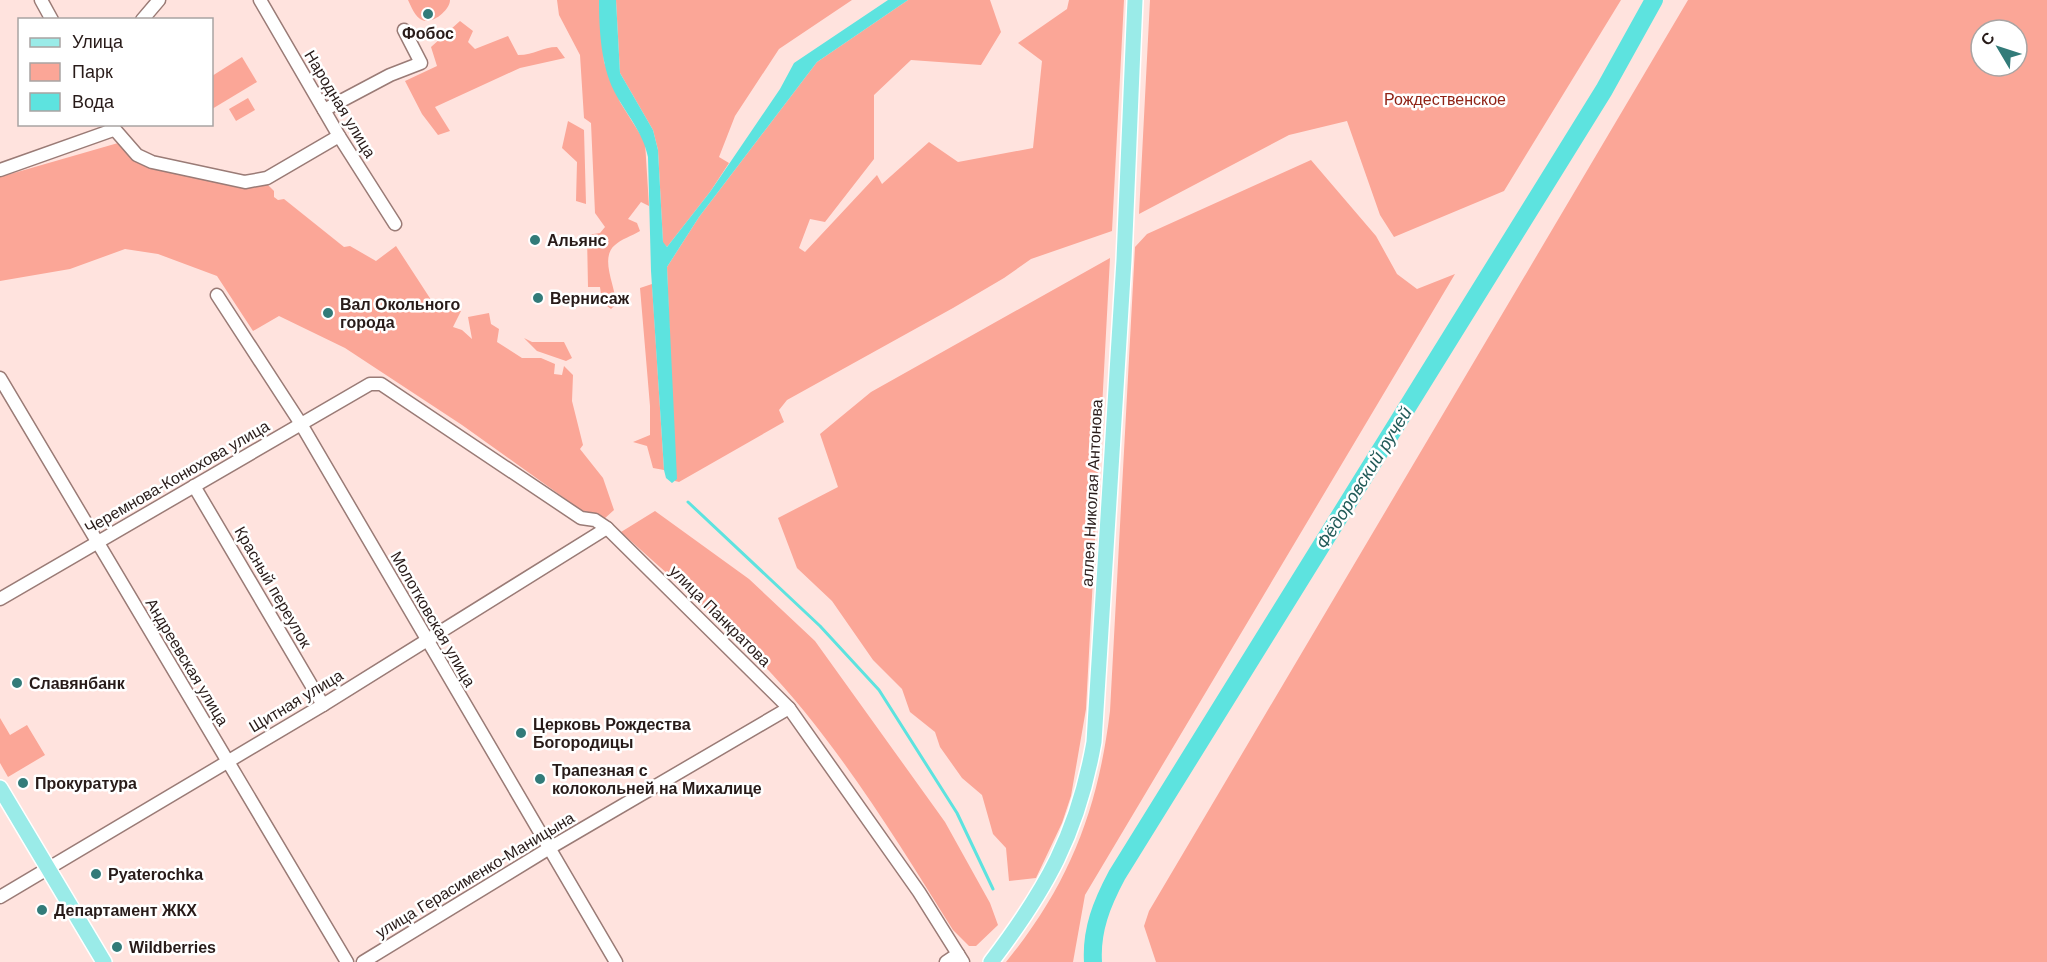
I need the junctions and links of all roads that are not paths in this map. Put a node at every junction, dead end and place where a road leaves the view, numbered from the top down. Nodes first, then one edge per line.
1 (41, 0) edge
2 (159, 0) edge
3 (260, 0) edge
4 (1135, 0) edge
5 (51, 18) edge
6 (144, 18) edge
7 (404, 30) dead end
8 (324, 110) junction
9 (113, 130) edge
10 (339, 136) junction
11 (0, 170) edge
12 (394, 224) dead end
13 (217, 295) dead end
14 (0, 378) edge
15 (370, 384) joint
16 (301, 424) junction
17 (194, 486) junction
18 (607, 528) junction
19 (96, 543) junction
20 (0, 599) edge
21 (426, 640) junction
22 (323, 705) junction
23 (789, 708) junction
24 (228, 761) junction
25 (0, 788) edge
26 (548, 849) junction
27 (48, 868) junction
28 (0, 897) edge
29 (960, 958) edge
30 (104, 962) edge
31 (347, 962) edge
32 (363, 962) edge
33 (616, 962) edge
34 (946, 962) edge
35 (991, 962) edge

1 - 5 street
2 - 6 street
3 - 8 street, Народная улица
4 - 35 main road, аллея Николая Антонова
7 - 8 street
8 - 10 street, Народная улица
9 - 10 street
9 - 11 street
10 - 12 street, Народная улица
13 - 16 street, Молотковская улица
14 - 19 street, Андреевская улица
15 - 16 street, Черемнова-Конюхова улица
15 - 18 street, улица Панкратова
16 - 17 street, Черемнова-Конюхова улица
16 - 21 street, Молотковская улица
17 - 19 street, Черемнова-Конюхова улица
17 - 22 street, Красный переулок
18 - 21 street, Щитная улица
18 - 23 street, улица Панкратова
19 - 20 street, Черемнова-Конюхова улица
19 - 24 street, Андреевская улица
21 - 22 street, Щитная улица
21 - 26 street, Молотковская улица
22 - 24 street, Щитная улица
23 - 26 street, улица Герасименко-Маницына
23 - 29 street, улица Панкратова
24 - 27 street, Щитная улица
24 - 31 street, Андреевская улица
25 - 27 main road
26 - 32 street, улица Герасименко-Маницына
26 - 33 street, Молотковская улица
27 - 28 street, Щитная улица
27 - 30 main road
29 - 34 street

